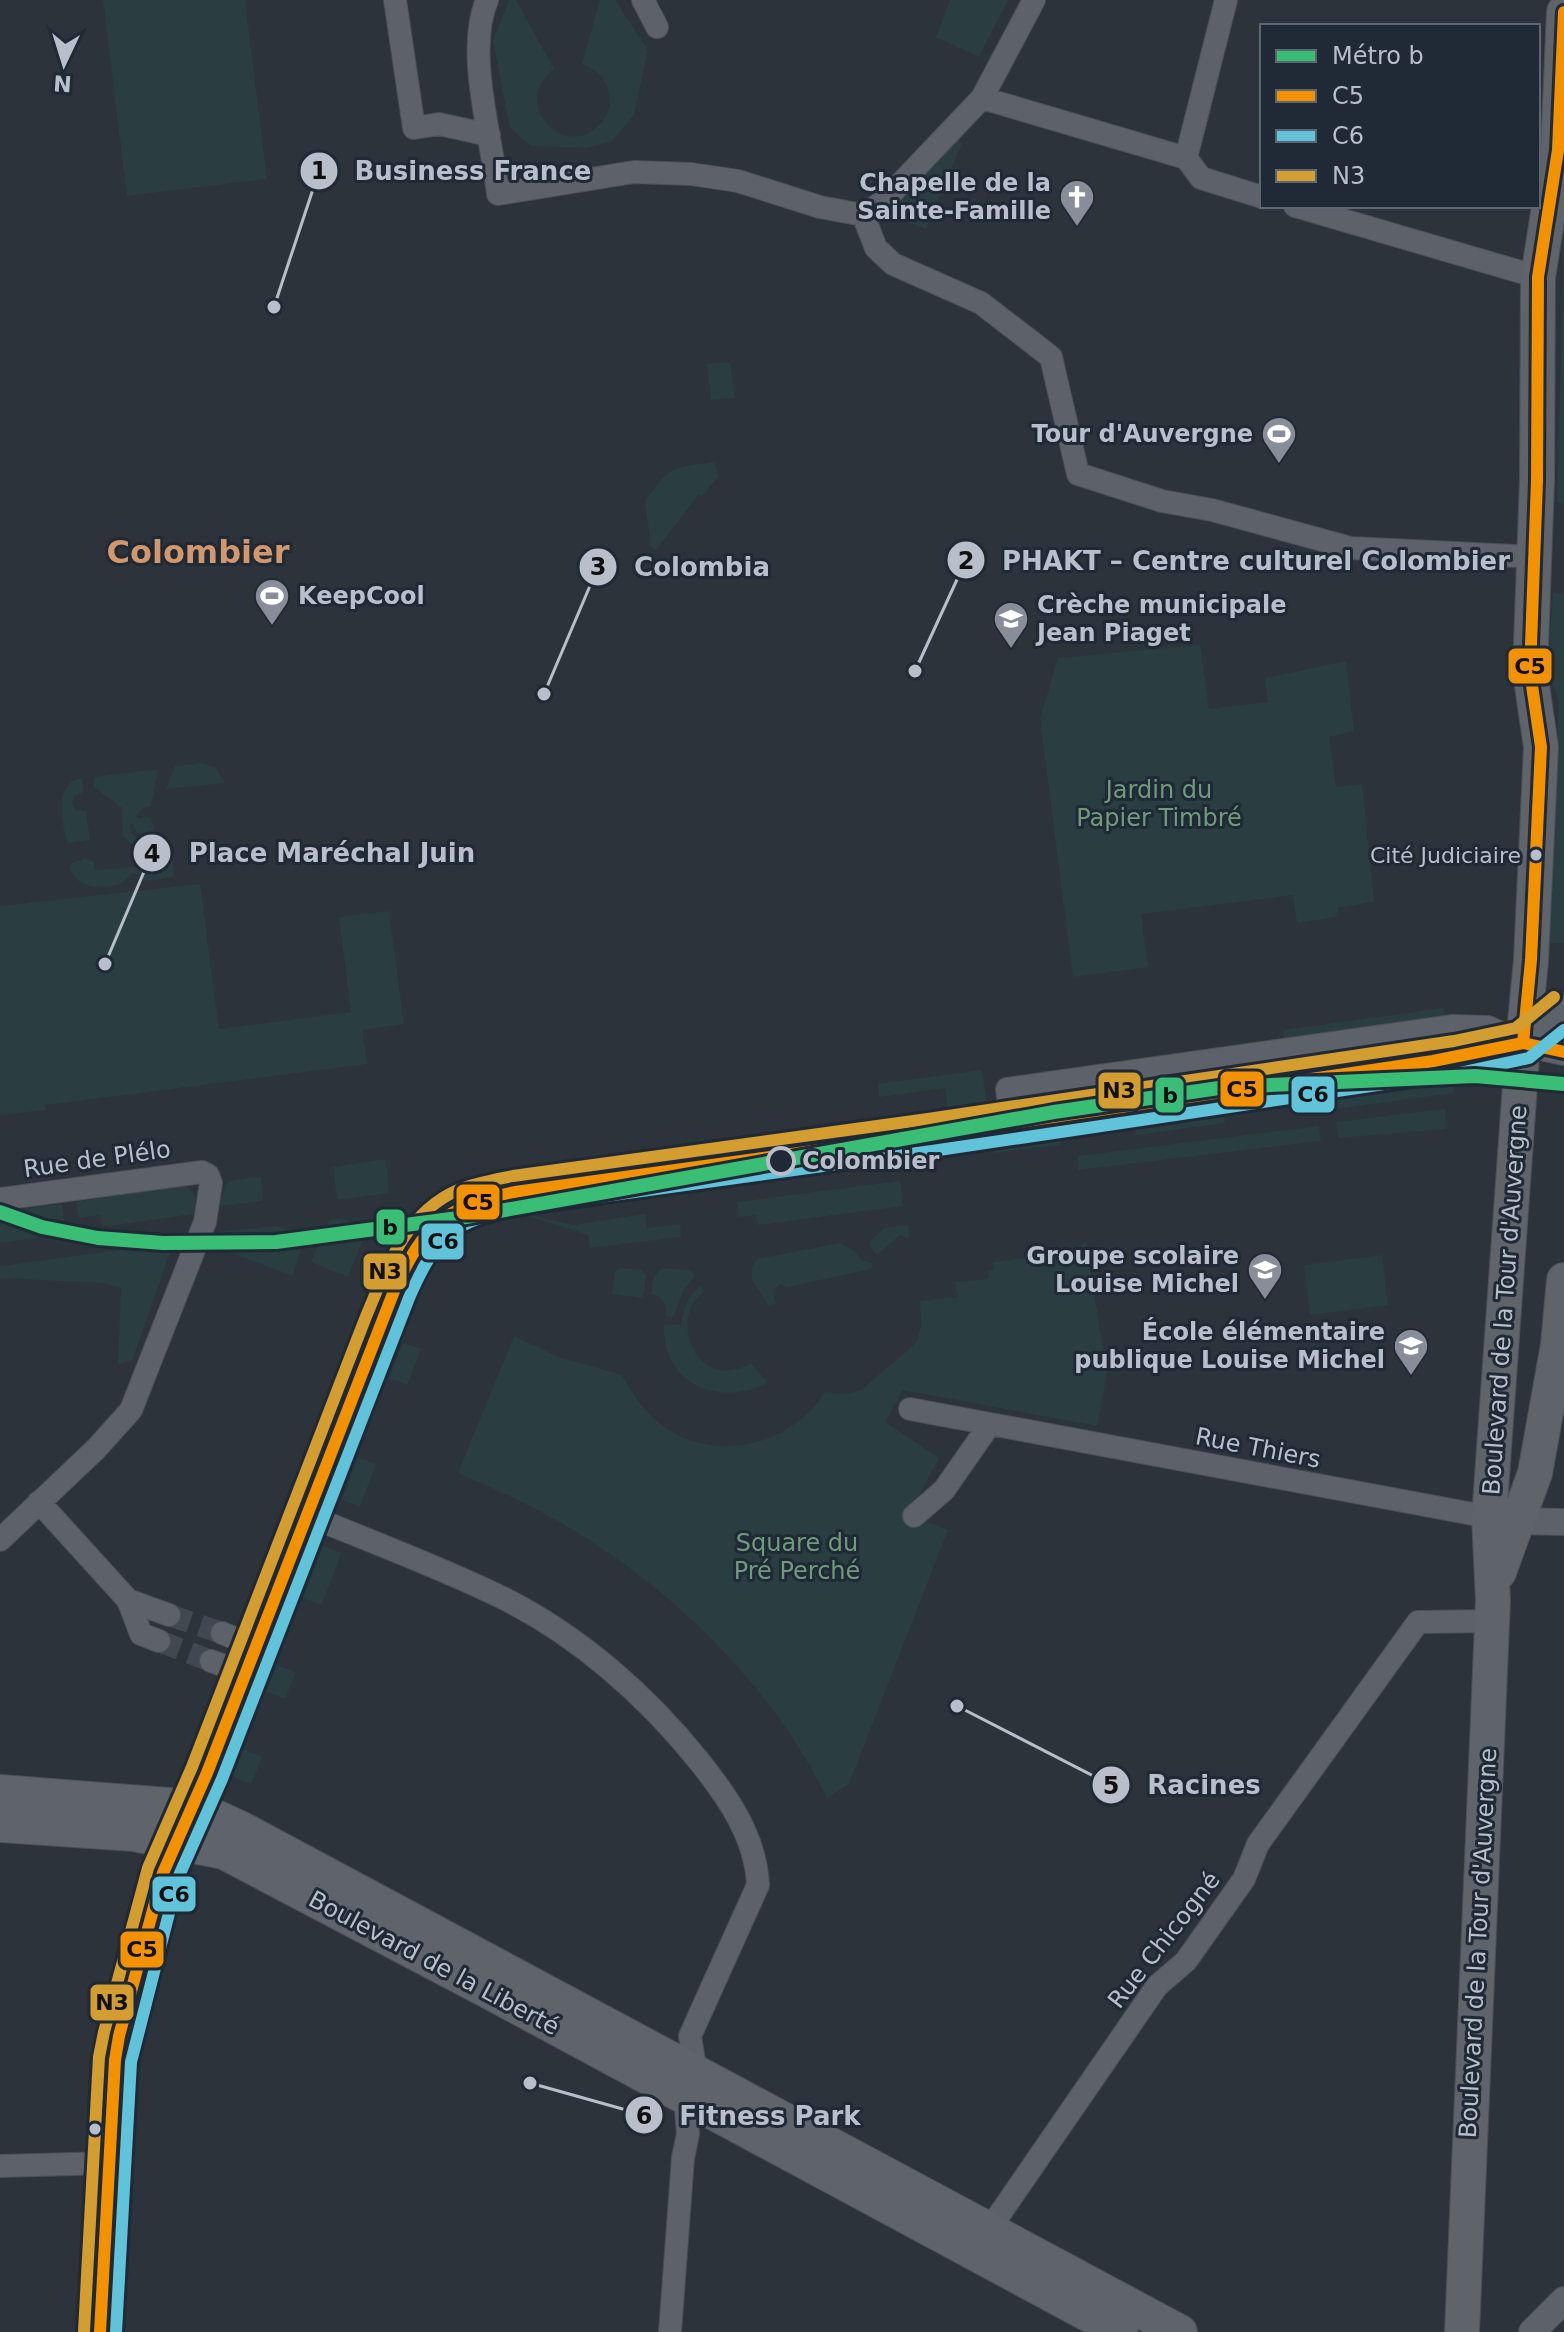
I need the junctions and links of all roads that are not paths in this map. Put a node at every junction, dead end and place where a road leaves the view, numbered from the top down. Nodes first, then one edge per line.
1 (395, 0) edge
2 (487, 0) edge
3 (643, 0) edge
4 (1034, 0) edge
5 (1226, 0) edge
6 (1564, 12) edge
7 (657, 27) dead end
8 (982, 98) junction
9 (489, 135) junction
10 (1186, 158) junction
11 (1561, 160) edge
12 (1260, 196) edge
13 (1302, 208) edge
14 (863, 215) junction
15 (1538, 277) junction
16 (1534, 557) junction
17 (1564, 1009) edge
18 (1523, 1043) junction
19 (1564, 1052) edge
20 (1011, 1123) junction
21 (0, 1199) edge
22 (1564, 1280) edge
23 (910, 1409) dead end
24 (990, 1424) junction
25 (39, 1502) junction
26 (307, 1515) junction
27 (914, 1516) dead end
28 (1503, 1519) junction
29 (1564, 1522) edge
30 (0, 1540) edge
31 (128, 1600) junction
32 (169, 1615) tunnel mouth
33 (1492, 1621) junction
34 (222, 1633) tunnel mouth
35 (159, 1641) tunnel mouth
36 (256, 1647) junction
37 (211, 1661) tunnel mouth
38 (245, 1673) junction
39 (0, 1792) edge
40 (194, 1807) junction
41 (0, 1825) edge
42 (178, 1841) junction
43 (690, 2085) junction
44 (109, 2163) junction
45 (0, 2166) edge
46 (988, 2231) junction
47 (1464, 2251) junction
48 (1564, 2300) edge
49 (1534, 2331) edge
50 (100, 2332) edge
51 (670, 2332) edge
52 (1121, 2332) edge
53 (1180, 2332) edge
54 (1444, 2332) edge
55 (1462, 2332) edge

1 - 9 street
2 - 9 street
3 - 7 street
4 - 8 street
5 - 10 street
6 - 11 main road, Boulevard de la Tour d'Auvergne
8 - 10 street
8 - 14 street
9 - 14 street
10 - 12 street
11 - 15 main road, Boulevard de la Tour d'Auvergne
13 - 15 street
14 - 16 street
15 - 16 main road, Boulevard de la Tour d'Auvergne
16 - 18 main road, Boulevard de la Tour d'Auvergne
17 - 18 street
18 - 19 street
18 - 20 street
18 - 20 street
18 - 28 main road, Boulevard de la Tour d'Auvergne
20 - 26 street
21 - 25 street, Rue de Plélo
22 - 28 main road, Boulevard de la Tour d'Auvergne
23 - 24 street, Rue Thiers
24 - 27 street
24 - 28 street, Rue Thiers
25 - 30 street
25 - 31 street
26 - 36 street
26 - 43 street
28 - 29 street
28 - 33 main road, Boulevard de la Tour d'Auvergne
31 - 32 street
31 - 35 street
33 - 46 street, Rue Chicogné
33 - 47 main road, Boulevard de la Tour d'Auvergne
34 - 36 street
36 - 38 street
37 - 38 street
38 - 40 street
39 - 40 main road, Boulevard de la Liberté
40 - 42 street
40 - 43 main road, Boulevard de la Liberté
41 - 42 main road, Boulevard de la Liberté
42 - 43 main road, Boulevard de la Liberté
42 - 44 street
43 - 46 main road, Boulevard de la Liberté
43 - 51 street
43 - 52 main road, Boulevard de la Liberté
44 - 45 street
44 - 50 street
46 - 53 main road, Boulevard de la Liberté
47 - 54 main road, Boulevard de la Tour d'Auvergne
47 - 55 main road, Boulevard de la Tour d'Auvergne
48 - 49 street

